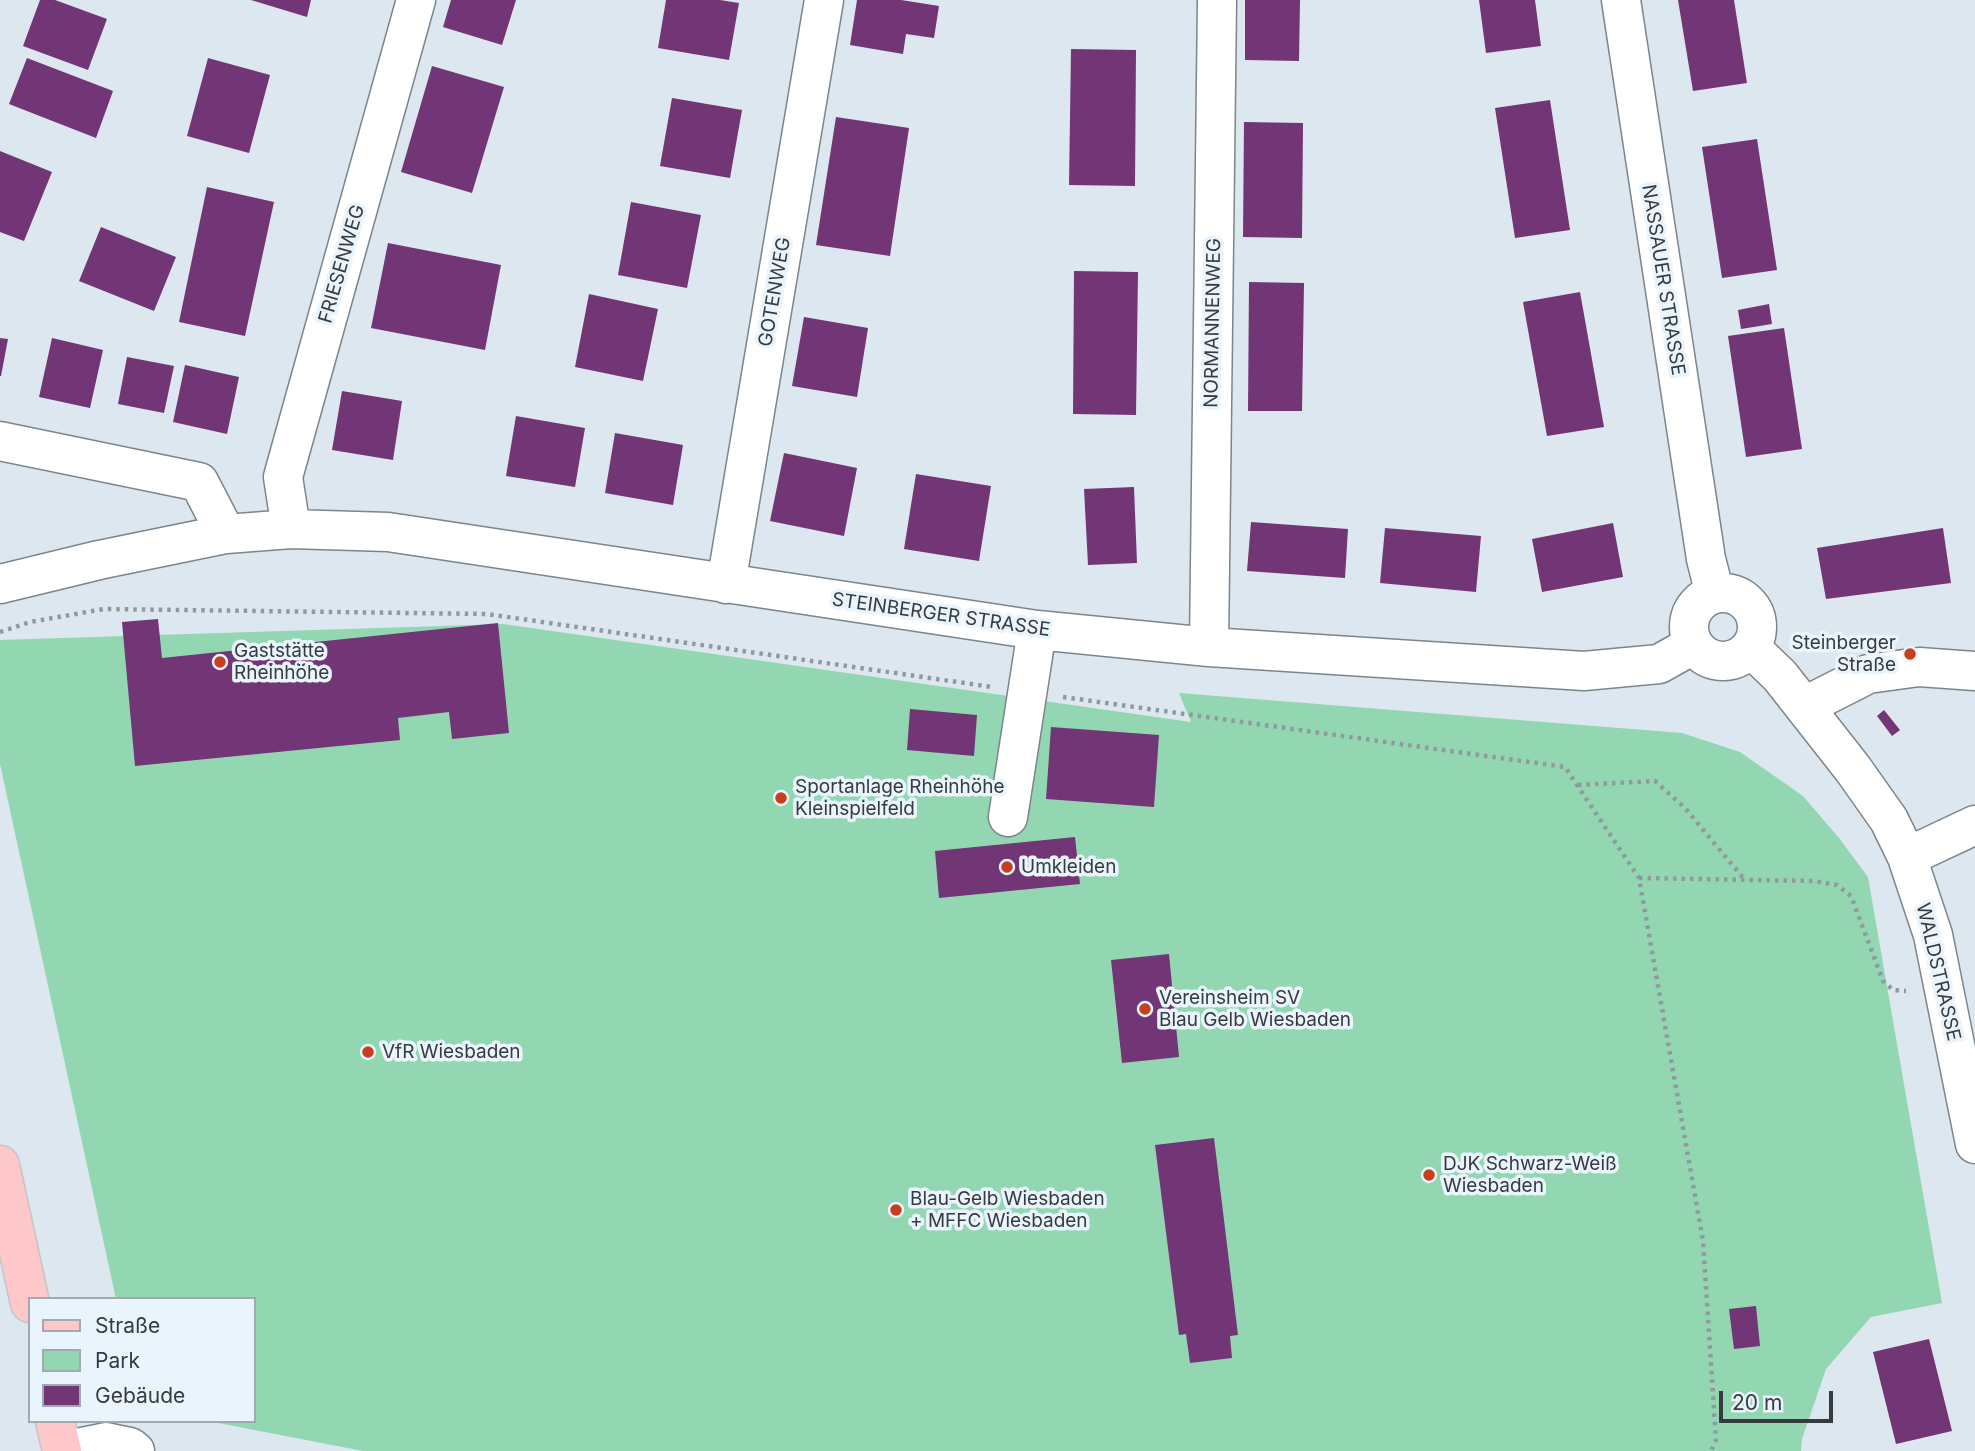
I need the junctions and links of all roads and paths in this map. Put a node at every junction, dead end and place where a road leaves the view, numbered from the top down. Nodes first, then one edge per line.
1 (416, 0) edge
2 (824, 0) edge
3 (1217, 0) edge
4 (1621, 0) edge
5 (0, 442) edge
6 (291, 529) junction
7 (226, 534) junction
8 (1710, 577) junction
9 (0, 584) edge
10 (726, 584) junction
11 (1037, 630) junction
12 (0, 632) edge
13 (1693, 645) junction
14 (1209, 647) junction
15 (1751, 648) junction
16 (1975, 671) edge
17 (1027, 692) junction
18 (1805, 706) junction
19 (1578, 785) junction
20 (1007, 817) dead end
21 (1975, 825) edge
22 (1907, 857) junction
23 (1639, 878) junction
24 (1745, 880) junction
25 (1945, 993) junction
26 (1975, 1143) edge
27 (0, 1165) edge
28 (29, 1297) edge
29 (55, 1423) edge
30 (62, 1451) edge
31 (135, 1451) edge
32 (1711, 1451) edge

1 - 6 street, FRIESENWEG
2 - 10 street, GOTENWEG
3 - 14 street, NORMANNENWEG
4 - 8 street, NASSAUER STRASSE
5 - 7 street
6 - 7 street, STEINBERGER STRASSE
6 - 10 street, STEINBERGER STRASSE
7 - 9 street, STEINBERGER STRASSE
8 - 13 street
8 - 15 street
10 - 11 street, STEINBERGER STRASSE
11 - 14 street, STEINBERGER STRASSE
11 - 17 street
12 - 17 path
13 - 14 street, STEINBERGER STRASSE
13 - 15 street
15 - 18 street
16 - 18 street
17 - 19 path
17 - 20 street
18 - 22 street, WALDSTRASSE
19 - 23 path
19 - 24 path
21 - 22 street
22 - 25 street, WALDSTRASSE
23 - 24 path
23 - 32 path
24 - 25 path
25 - 26 street, WALDSTRASSE
27 - 28 main road
29 - 30 main road
30 - 31 street

